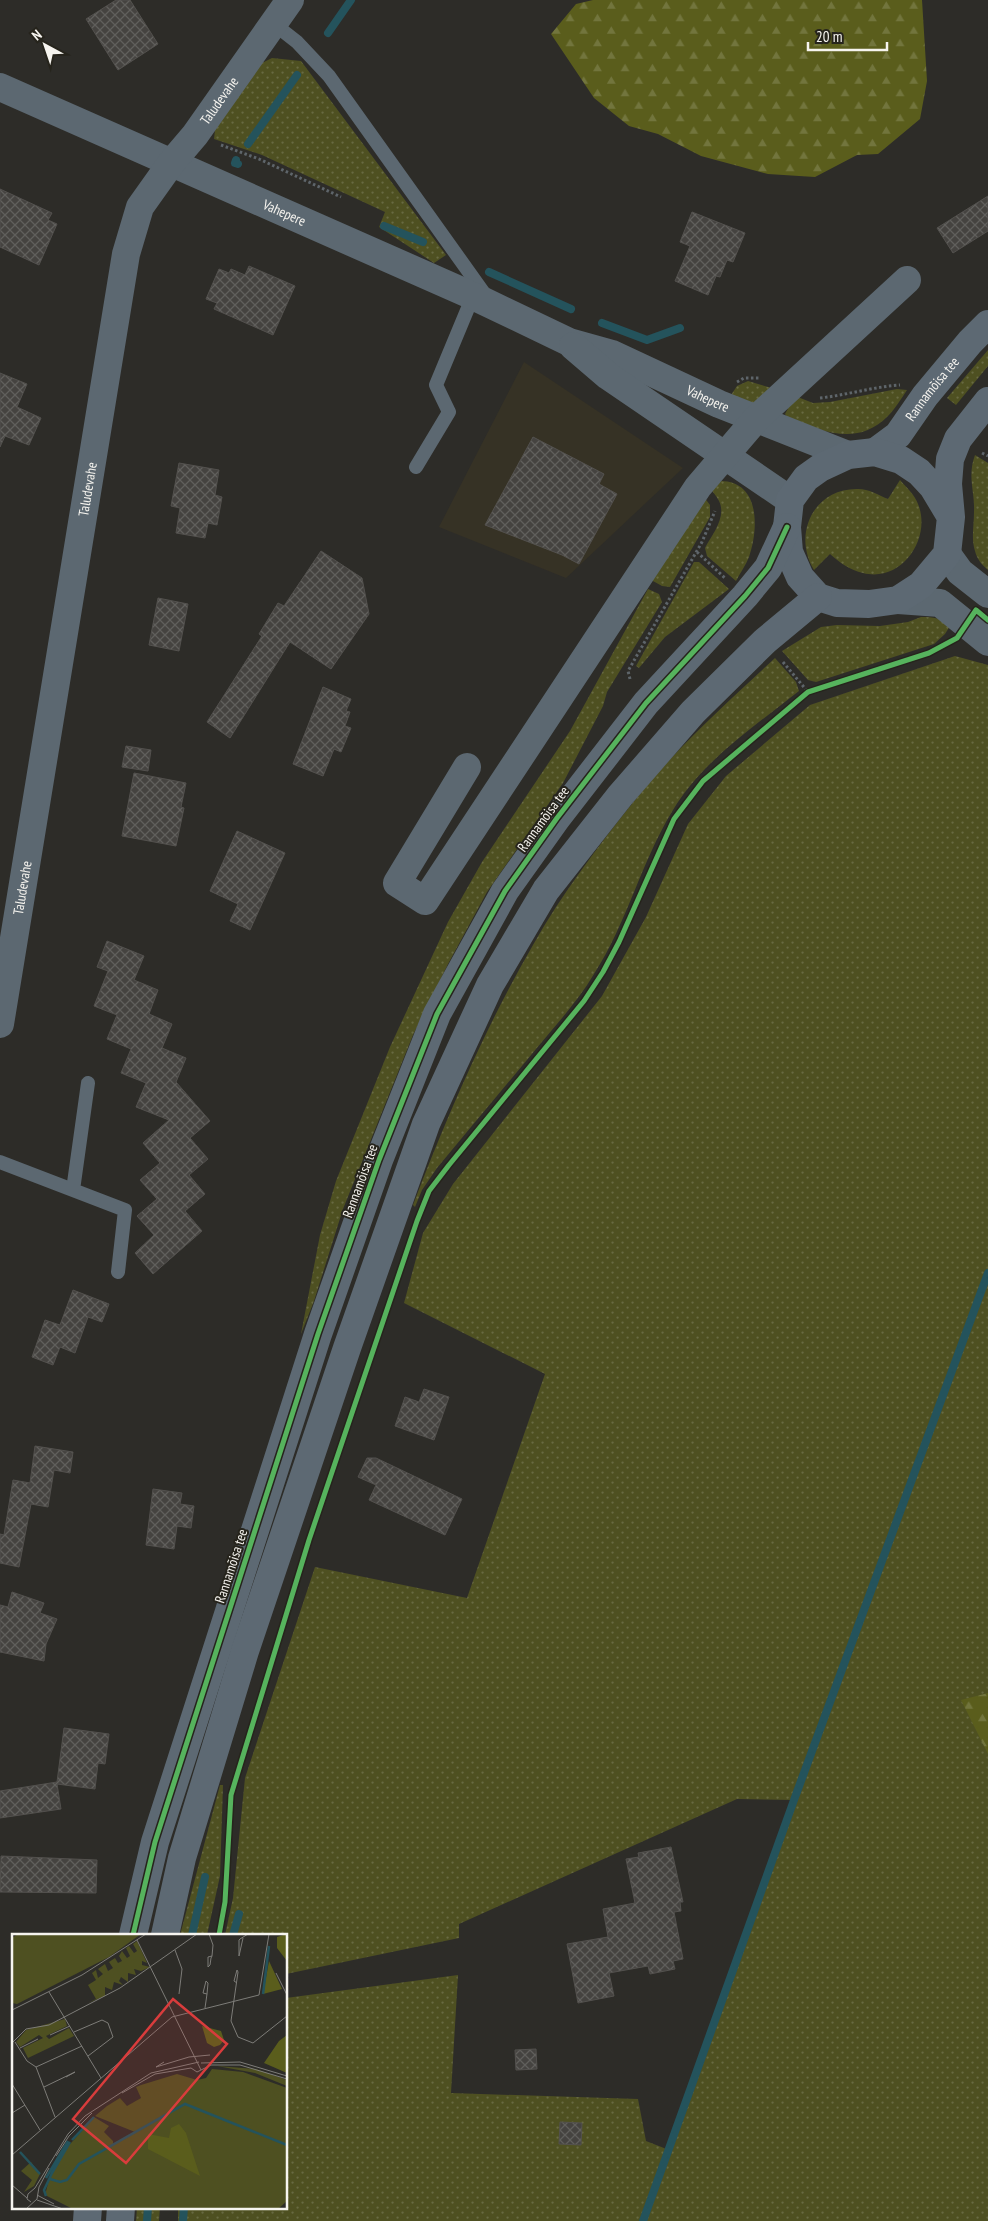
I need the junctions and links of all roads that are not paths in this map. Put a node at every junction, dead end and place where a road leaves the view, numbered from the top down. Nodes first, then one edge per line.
1 (290, 0) edge
2 (274, 24) junction
3 (0, 87) edge
4 (172, 162) junction
5 (907, 280) dead end
6 (483, 301) junction
7 (988, 324) edge
8 (569, 342) junction
9 (988, 400) edge
10 (756, 419) junction
11 (876, 452) junction
12 (848, 454) junction
13 (724, 456) junction
14 (416, 467) dead end
15 (790, 500) junction
16 (951, 518) junction
17 (787, 527) junction
18 (947, 554) junction
19 (988, 594) edge
20 (818, 597) junction
21 (898, 600) junction
22 (988, 642) edge
23 (467, 767) dead end
24 (0, 1024) edge
25 (88, 1083) dead end
26 (0, 1162) edge
27 (73, 1190) junction
28 (118, 1272) dead end
29 (133, 1934) edge
30 (164, 1934) edge
31 (88, 2208) edge
32 (121, 2208) edge
33 (87, 2221) edge
34 (120, 2221) edge

1 - 2 street, Taludevahe
2 - 4 street, Taludevahe
2 - 6 lane
3 - 4 street, Vahepere
4 - 6 street, Vahepere
4 - 24 street, Taludevahe
5 - 10 street
6 - 8 street, Vahepere
6 - 14 lane
7 - 11 street, Rannamõisa tee
8 - 10 street, Vahepere
8 - 13 street, Vahepere
9 - 16 street
10 - 12 street, Vahepere
10 - 13 street
11 - 12 street
11 - 16 street
12 - 15 street
13 - 15 street, Vahepere
13 - 23 street
15 - 17 street
16 - 18 street
17 - 20 street
17 - 29 street, Rannamõisa tee
18 - 19 street
18 - 21 street
20 - 21 street
20 - 30 street
21 - 22 street
25 - 27 lane
26 - 27 lane
27 - 28 lane
31 - 33 street
32 - 34 street

